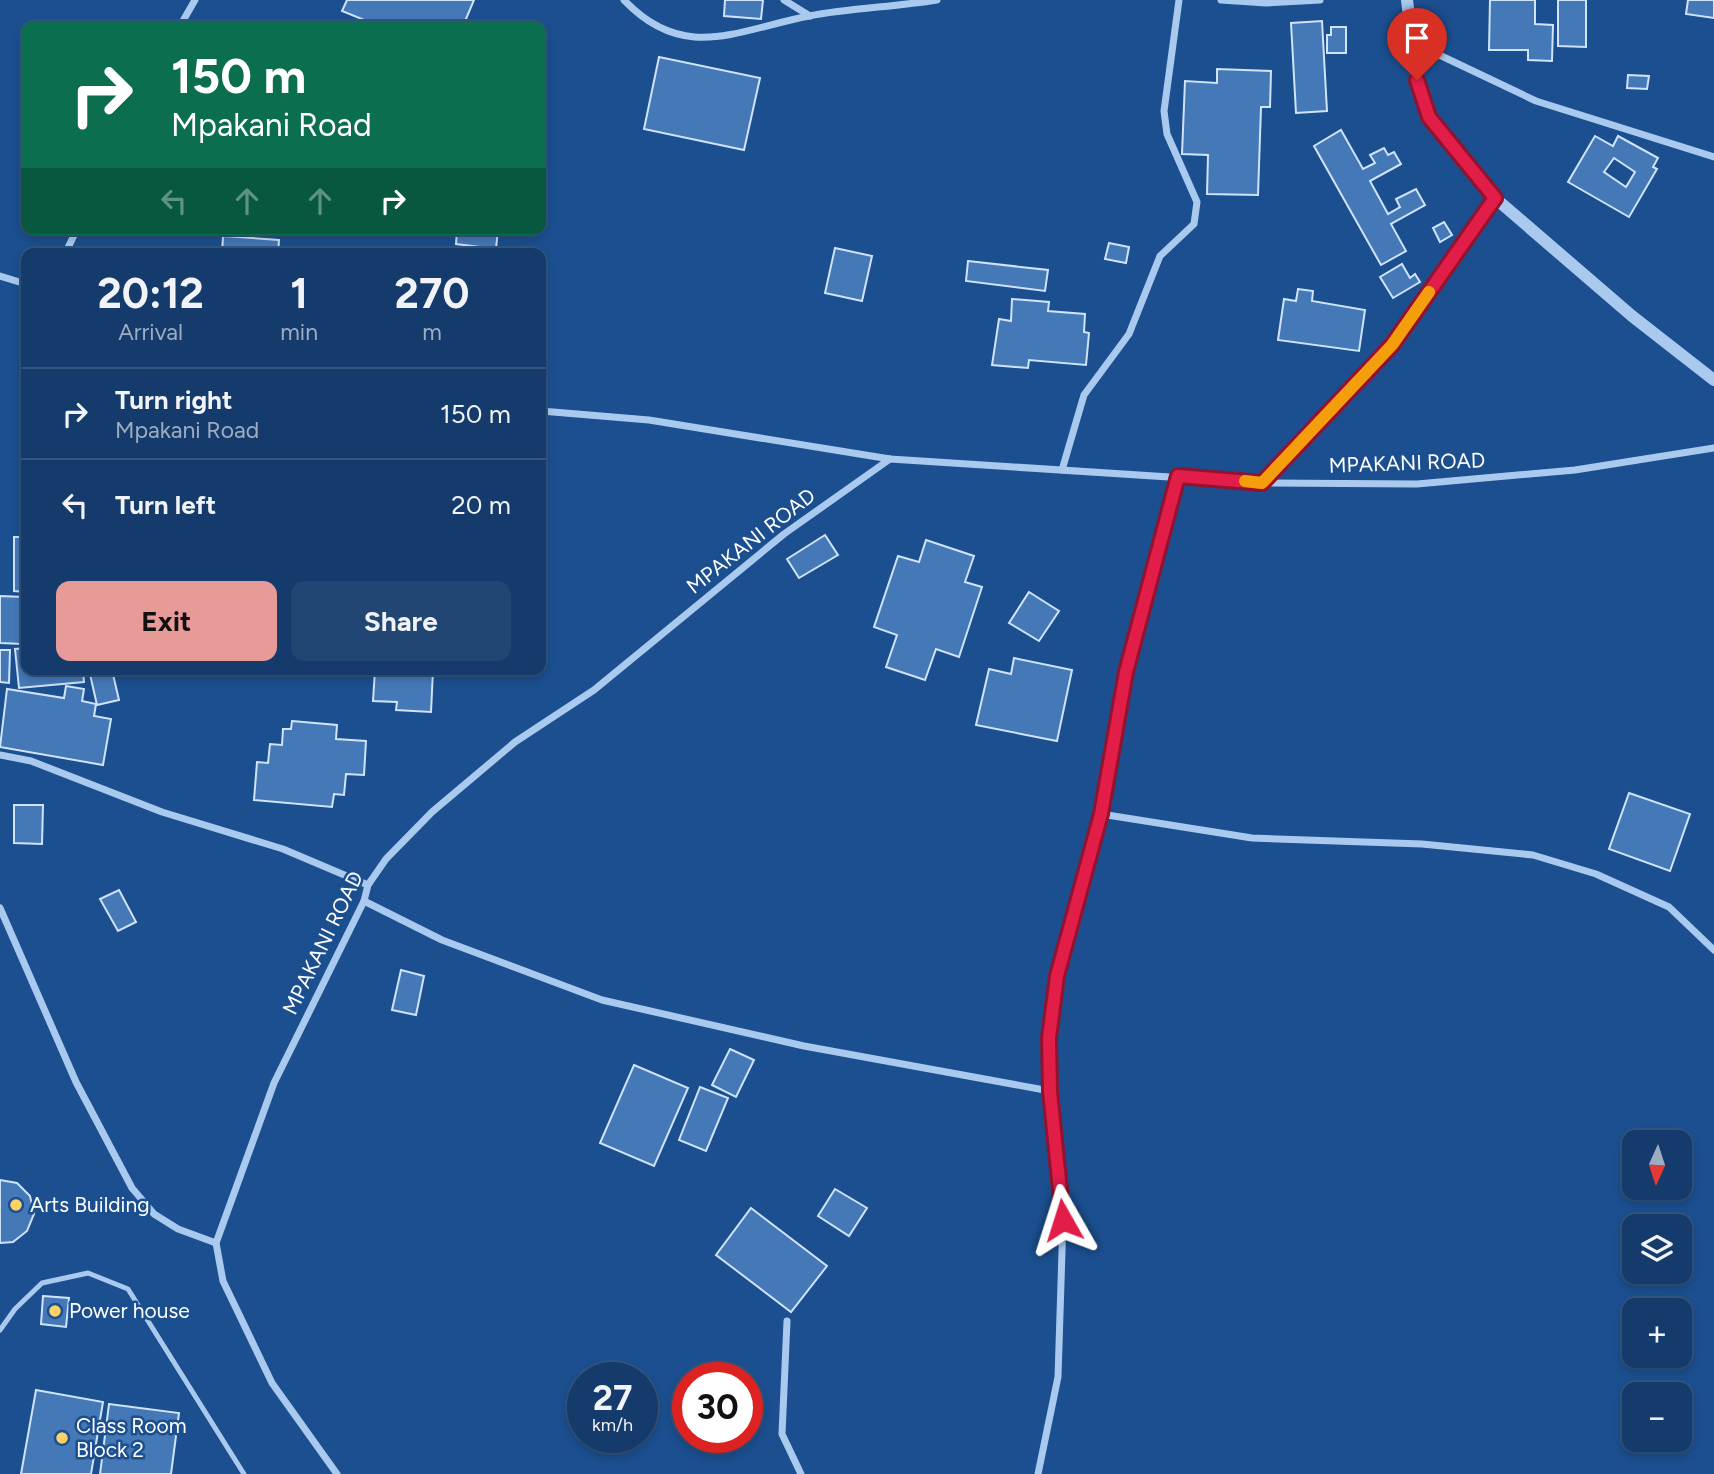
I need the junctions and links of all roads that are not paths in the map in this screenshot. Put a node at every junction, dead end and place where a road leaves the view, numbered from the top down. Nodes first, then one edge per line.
1 (195, 0) edge
2 (624, 0) edge
3 (784, 0) edge
4 (937, 0) edge
5 (1179, 0) edge
6 (1221, 0) edge
7 (1320, 0) edge
8 (1407, 0) edge
9 (810, 16) junction
10 (183, 21) edge
11 (1412, 42) junction
12 (1714, 157) edge
13 (1495, 198) junction
14 (0, 276) edge
15 (21, 282) edge
16 (1714, 380) edge
17 (546, 411) edge
18 (1714, 448) edge
19 (890, 460) junction
20 (1062, 470) junction
21 (1178, 476) junction
22 (1262, 483) junction
23 (0, 755) edge
24 (1101, 814) junction
25 (368, 885) junction
26 (363, 901) junction
27 (0, 908) edge
28 (1714, 950) edge
29 (1050, 1091) junction
30 (216, 1243) junction
31 (787, 1321) dead end
32 (0, 1330) edge
33 (244, 1474) edge
34 (337, 1474) edge
35 (801, 1474) edge
36 (1038, 1474) edge

1 - 10 street
2 - 9 street
3 - 9 street
4 - 9 street
5 - 20 street
6 - 7 street
8 - 11 street
11 - 12 street
11 - 13 street
13 - 16 street
13 - 22 street
14 - 15 street
17 - 19 street, MPAKANI ROAD
18 - 22 street, MPAKANI ROAD
19 - 20 street, MPAKANI ROAD
19 - 25 street, MPAKANI ROAD
20 - 21 street, MPAKANI ROAD
21 - 22 street, MPAKANI ROAD
21 - 24 street
23 - 25 street
24 - 28 street
24 - 29 street
25 - 26 street, MPAKANI ROAD
26 - 29 street
26 - 30 street, MPAKANI ROAD
27 - 30 street
29 - 36 street
30 - 34 street
31 - 35 street
32 - 33 lane

